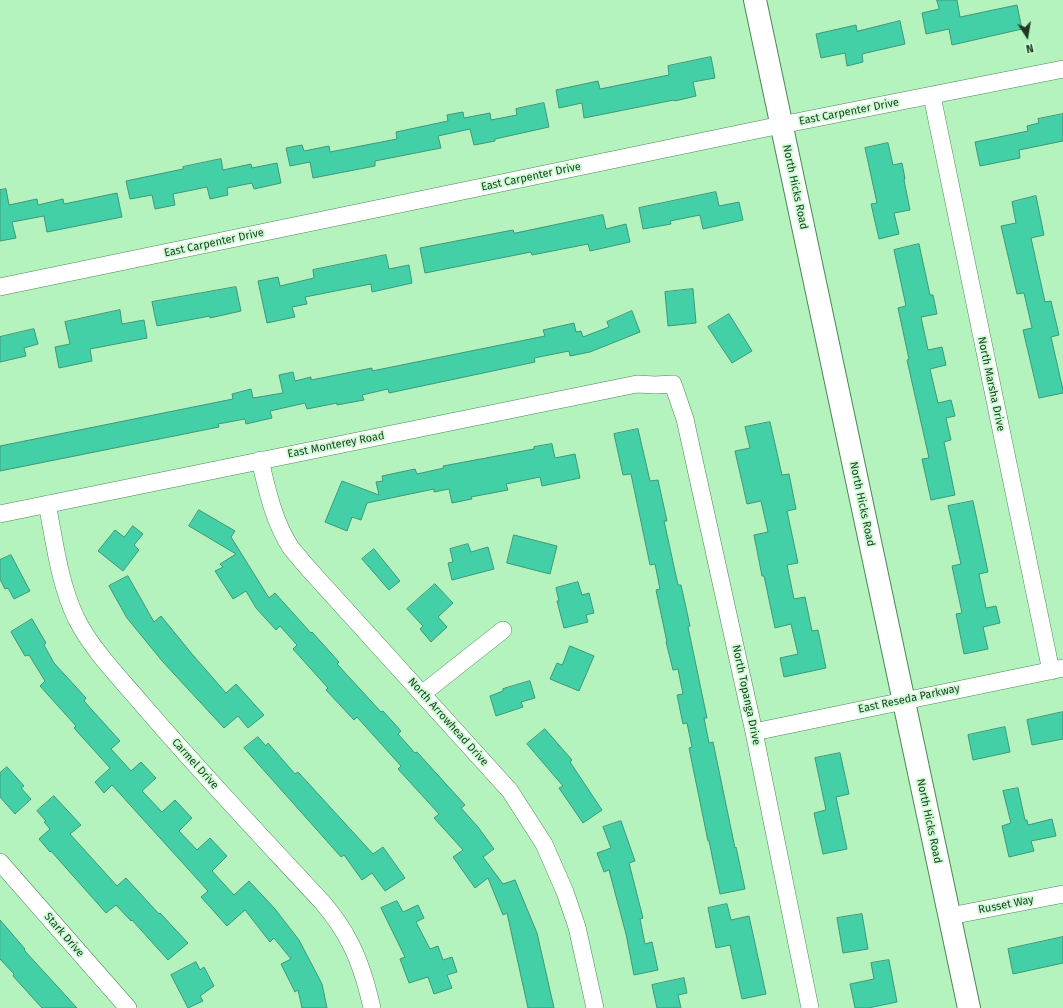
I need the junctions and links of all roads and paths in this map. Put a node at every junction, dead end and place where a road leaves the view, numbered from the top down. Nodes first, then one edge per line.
1 (755, 0) edge
2 (1063, 69) edge
3 (932, 96) junction
4 (781, 125) junction
5 (0, 287) edge
6 (673, 384) joint
7 (260, 460) junction
8 (48, 504) junction
9 (0, 514) edge
10 (503, 630) dead end
11 (1057, 670) edge
12 (422, 694) junction
13 (904, 700) junction
14 (754, 732) junction
15 (0, 862) edge
16 (1063, 894) edge
17 (950, 916) junction
18 (128, 1008) edge
19 (372, 1008) edge
20 (595, 1008) edge
21 (810, 1008) edge
22 (969, 1008) edge

1 - 4 main road, North Hicks Road
2 - 3 street, East Carpenter Drive
3 - 4 street, East Carpenter Drive
3 - 11 street, North Marsha Drive
4 - 5 street, East Carpenter Drive
4 - 13 main road, North Hicks Road
6 - 7 street, East Monterey Road
6 - 14 street, North Topanga Drive
7 - 8 street, East Monterey Road
7 - 12 street, North Arrowhead Drive
8 - 9 street, East Monterey Road
8 - 19 street, Carmel Drive
10 - 12 street
11 - 13 street, East Reseda Parkway
12 - 20 street, North Arrowhead Drive
13 - 14 street, East Reseda Parkway
13 - 17 main road, North Hicks Road
14 - 21 street, North Topanga Drive
15 - 18 street, Stark Drive
16 - 17 street, Russet Way
17 - 22 main road, North Hicks Road

